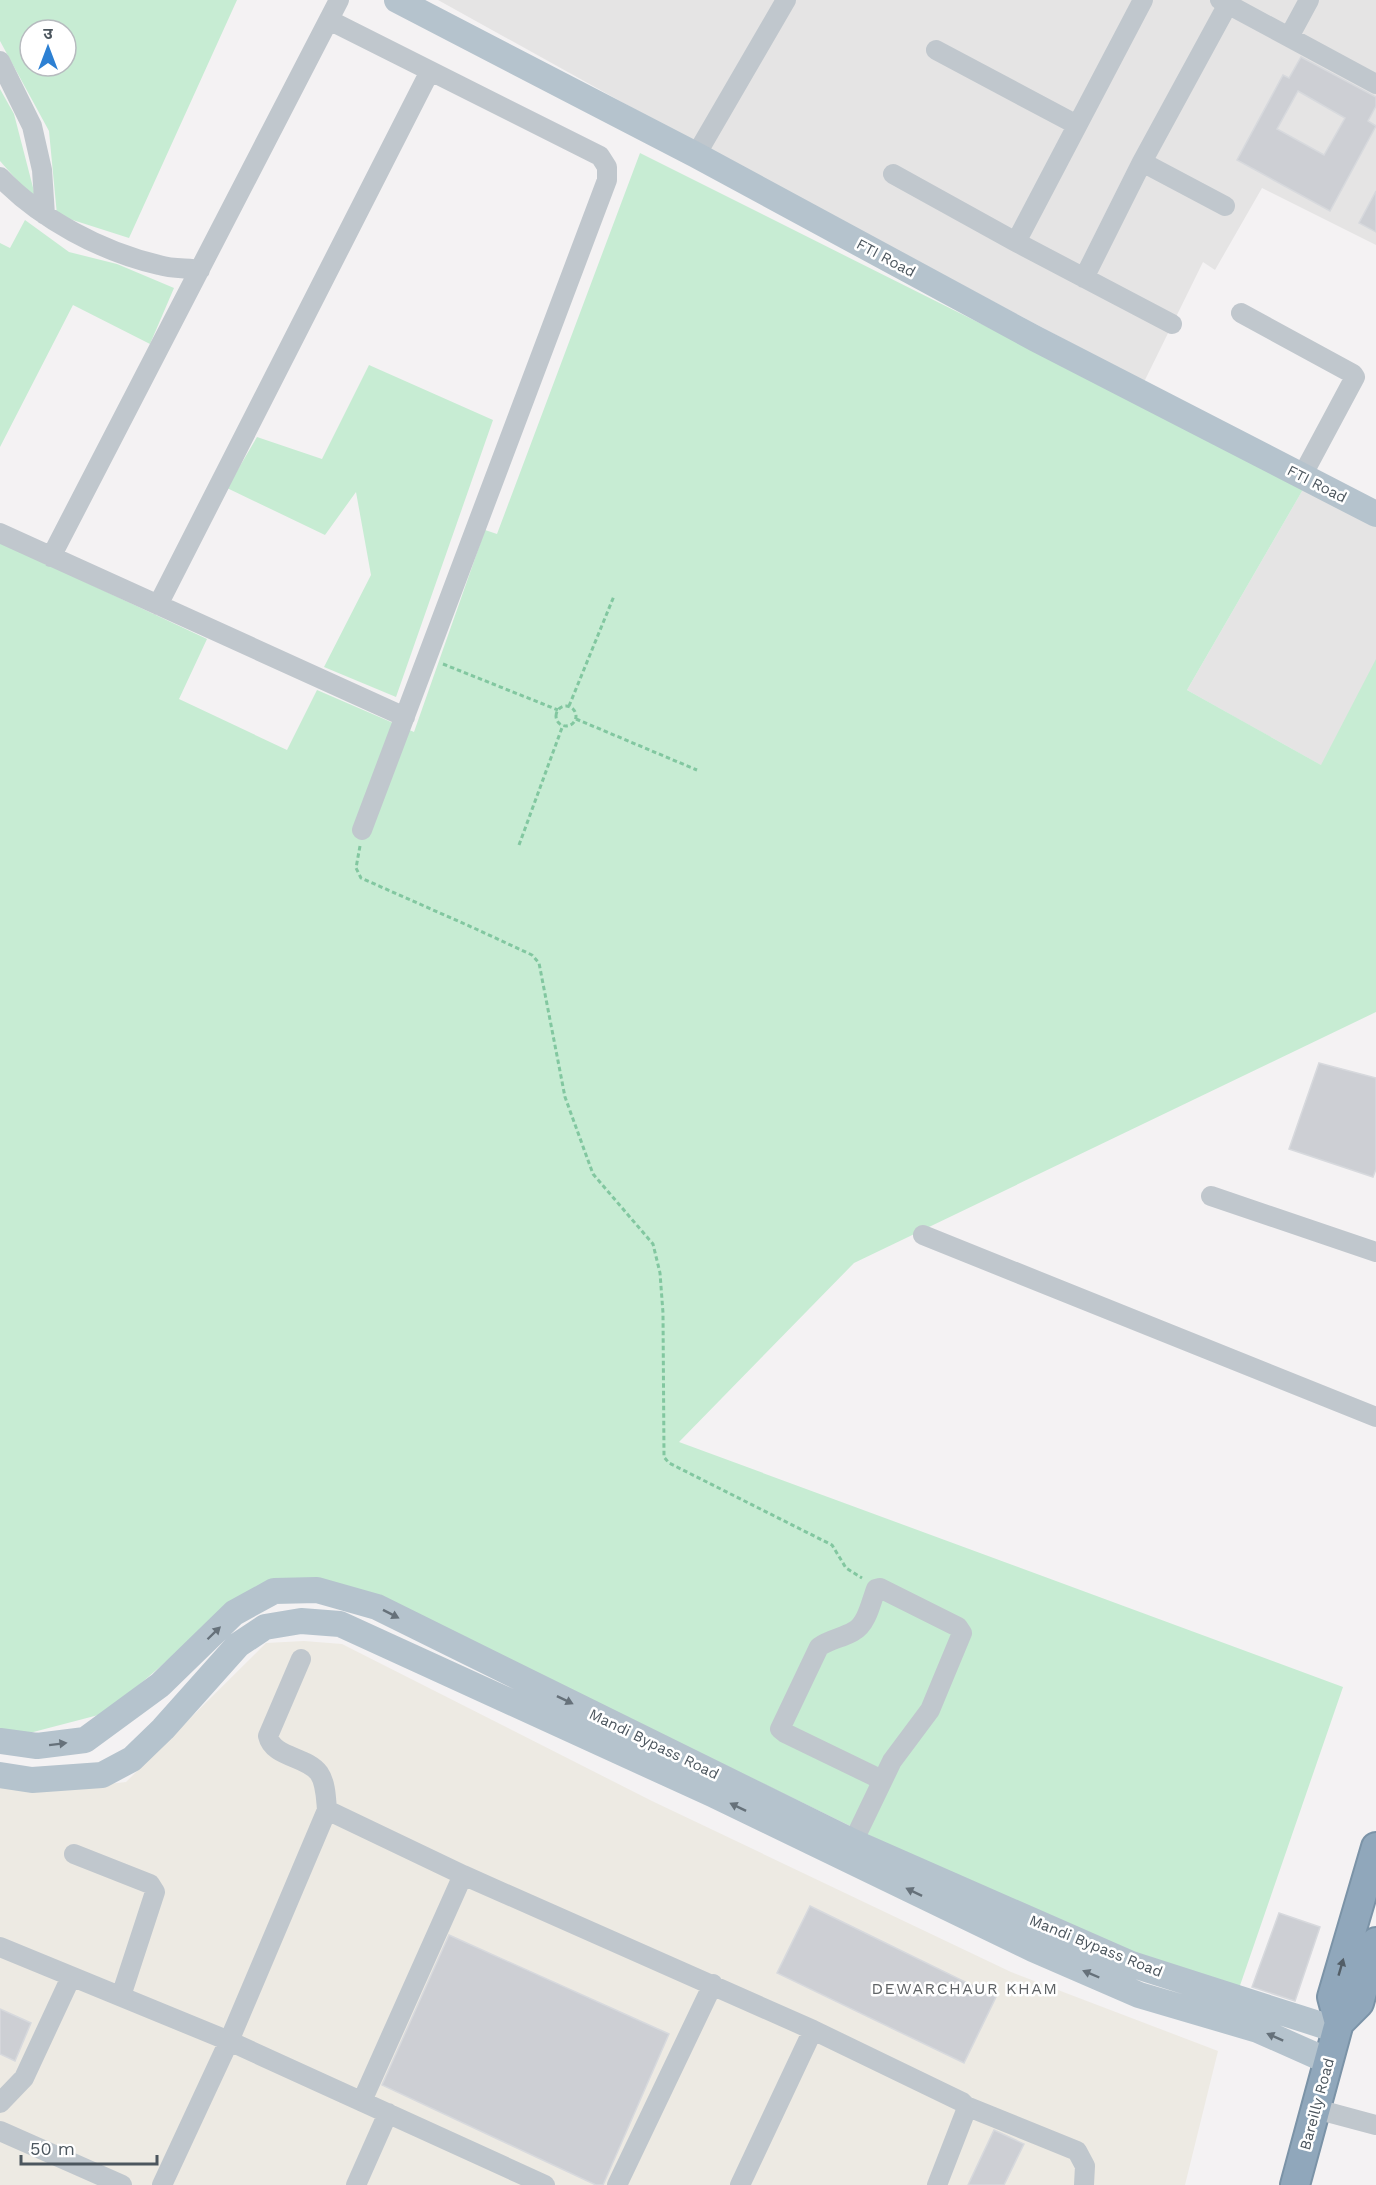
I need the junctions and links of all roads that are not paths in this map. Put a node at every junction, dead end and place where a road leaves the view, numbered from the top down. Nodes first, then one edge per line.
1 (339, 0) edge
2 (398, 0) edge
3 (786, 0) edge
4 (1143, 0) edge
5 (1309, 0) edge
6 (1224, 2) edge
7 (328, 20) junction
8 (1289, 37) junction
9 (936, 50) dead end
10 (0, 61) edge
11 (430, 71) junction
12 (1376, 84) edge
13 (1077, 125) junction
14 (696, 155) junction
15 (1142, 162) junction
16 (893, 174) dead end
17 (0, 177) edge
18 (1225, 206) dead end
19 (45, 215) junction
20 (1016, 242) junction
21 (200, 270) junction
22 (1084, 278) junction
23 (1241, 313) dead end
24 (1172, 324) dead end
25 (1302, 476) junction
26 (1376, 514) edge
27 (0, 532) edge
28 (51, 557) junction
29 (158, 605) junction
30 (405, 717) junction
31 (362, 830) road end
32 (1211, 1196) dead end
33 (923, 1235) dead end
34 (1376, 1252) edge
35 (1376, 1417) edge
36 (301, 1659) dead end
37 (0, 1741) edge
38 (0, 1775) edge
39 (882, 1780) junction
40 (327, 1810) junction
41 (853, 1842) junction
42 (1376, 1847) edge
43 (74, 1854) dead end
44 (463, 1875) junction
45 (1376, 1942) edge
46 (0, 1947) edge
47 (71, 1977) junction
48 (713, 1984) junction
49 (121, 1996) junction
50 (1338, 2027) junction
51 (813, 2030) junction
52 (229, 2041) junction
53 (1328, 2061) junction
54 (362, 2101) junction
55 (0, 2103) edge
56 (966, 2106) junction
57 (1316, 2109) junction
58 (388, 2114) junction
59 (1376, 2125) edge
60 (0, 2131) edge
61 (122, 2185) edge
62 (162, 2185) edge
63 (356, 2185) edge
64 (545, 2185) edge
65 (617, 2185) edge
66 (740, 2185) edge
67 (937, 2185) edge
68 (1084, 2185) edge
69 (1295, 2185) edge

1 - 7 street
2 - 14 main road, FTI Road
3 - 14 street
4 - 13 street
5 - 8 street
6 - 8 street
6 - 15 street
7 - 11 street
7 - 21 street
8 - 12 street
9 - 13 street
10 - 19 street
11 - 29 street
11 - 30 street
13 - 20 street
14 - 25 main road, FTI Road
15 - 18 street
15 - 22 street
16 - 20 street
17 - 19 street
19 - 21 street
20 - 22 street
21 - 28 street
22 - 24 street
23 - 25 street
25 - 26 main road, FTI Road
27 - 28 street
28 - 29 street
29 - 30 street
30 - 31 street
32 - 34 street
33 - 35 street
36 - 40 street
37 -> 41 main road, Mandi Bypass Road
53 -> 38 main road, Mandi Bypass Road
39 - 39 street
39 - 41 street
40 - 44 street
40 - 52 street
41 - 50 main road, Mandi Bypass Road
50 -> 42 highway, Bareilly Road
43 - 49 street
44 - 48 street
44 - 54 street
45 - 50 highway, Bareilly Road
46 - 47 street
47 - 49 street
47 - 55 street
48 - 51 street
48 - 65 street
49 - 52 street
50 - 53 highway, Bareilly Road
51 - 56 street
51 - 66 street
52 - 54 street
52 - 62 street
53 - 57 highway, Bareilly Road
54 - 58 street
56 - 67 street
56 - 68 street
57 - 59 street
57 - 69 highway, Bareilly Road
58 - 63 street
58 - 64 street
60 - 61 street

